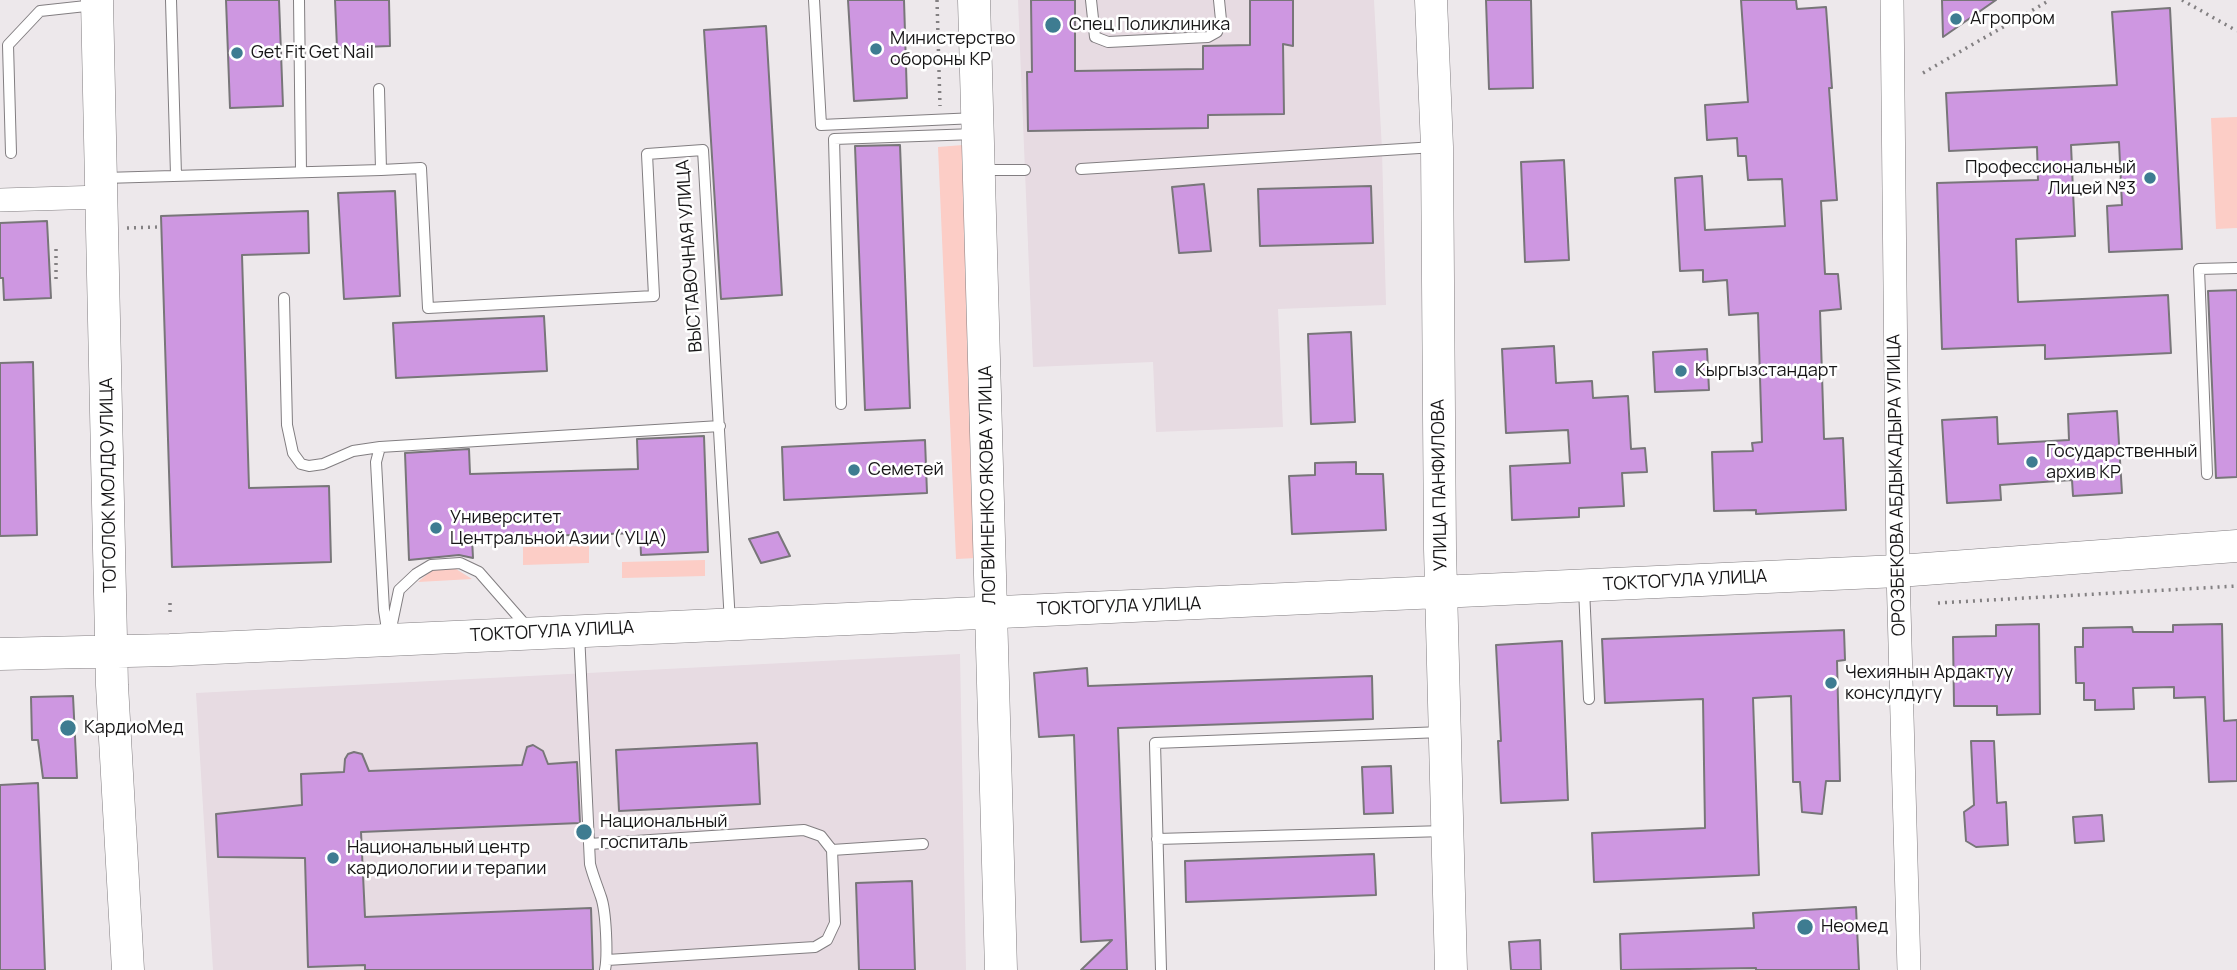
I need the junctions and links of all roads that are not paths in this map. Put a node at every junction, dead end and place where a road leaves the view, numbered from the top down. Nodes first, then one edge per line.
1 (171, 0) edge
2 (299, 0) edge
3 (814, 0) edge
4 (974, 0) edge
5 (1091, 0) edge
6 (1219, 0) edge
7 (1431, 0) edge
8 (1892, 0) edge
9 (98, 3) edge
10 (379, 89) dead end
11 (978, 126) junction
12 (1437, 147) junction
13 (11, 153) dead end
14 (1082, 169) dead end
15 (381, 170) junction
16 (979, 170) junction
17 (1025, 170) dead end
18 (301, 171) junction
19 (176, 175) junction
20 (103, 187) junction
21 (0, 200) edge
22 (2237, 268) edge
23 (284, 298) dead end
24 (841, 404) dead end
25 (720, 426) junction
26 (380, 447) junction
27 (2207, 474) dead end
28 (2237, 547) edge
29 (1898, 571) junction
30 (1584, 586) junction
31 (1442, 593) junction
32 (991, 612) junction
33 (730, 624) junction
34 (579, 631) junction
35 (532, 633) junction
36 (388, 639) junction
37 (111, 652) junction
38 (0, 654) edge
39 (1589, 699) dead end
40 (1445, 732) junction
41 (1447, 831) junction
42 (1157, 839) junction
43 (923, 844) dead end
44 (589, 845) junction
45 (832, 850) junction
46 (606, 965) edge
47 (128, 970) edge
48 (1001, 970) edge
49 (1161, 970) edge
50 (1451, 970) edge
51 (1909, 970) edge

1 - 19 lane
2 - 18 lane
3 - 11 lane
4 - 11 main road, ЛОГВИНЕНКО ЯКОВА УЛИЦА
5 - 6 lane
7 - 12 main road, УЛИЦА ПАНФИЛОВА
8 - 29 street, ОРОЗБЕКОВА АБДЫКАДЫРА УЛИЦА
9 - 13 lane
9 - 20 main road, ТОГОЛОК МОЛДО УЛИЦА
10 - 15 lane
11 - 16 main road, ЛОГВИНЕНКО ЯКОВА УЛИЦА
11 - 24 lane
12 - 14 lane
12 - 31 main road, УЛИЦА ПАНФИЛОВА
15 - 18 lane
15 - 25 lane, ВЫСТАВОЧНАЯ УЛИЦА
16 - 17 lane
16 - 32 main road, ЛОГВИНЕНКО ЯКОВА УЛИЦА
18 - 19 lane
19 - 20 lane
20 - 21 street
20 - 37 main road, ТОГОЛОК МОЛДО УЛИЦА
22 - 27 lane
23 - 26 lane
25 - 26 lane
25 - 33 lane, ВЫСТАВОЧНАЯ УЛИЦА
26 - 36 lane
28 - 29 main road, ТОКТОГУЛА УЛИЦА
29 - 30 main road, ТОКТОГУЛА УЛИЦА
29 - 51 street, ОРОЗБЕКОВА АБДЫКАДЫРА УЛИЦА
30 - 31 main road, ТОКТОГУЛА УЛИЦА
30 - 39 lane
31 - 32 main road, ТОКТОГУЛА УЛИЦА
31 - 40 main road, УЛИЦА ПАНФИЛОВА
32 - 33 main road, ТОКТОГУЛА УЛИЦА
32 - 48 main road, ЛОГВИНЕНКО ЯКОВА УЛИЦА
33 - 34 main road, ТОКТОГУЛА УЛИЦА
34 - 35 main road, ТОКТОГУЛА УЛИЦА
34 - 44 lane
35 - 36 main road, ТОКТОГУЛА УЛИЦА
35 - 36 lane
36 - 37 main road, ТОКТОГУЛА УЛИЦА
37 - 38 main road, ТОКТОГУЛА УЛИЦА
37 - 47 main road, ТОГОЛОК МОЛДО УЛИЦА
40 - 41 main road, УЛИЦА ПАНФИЛОВА
40 - 42 lane
41 - 42 lane
41 - 50 main road, УЛИЦА ПАНФИЛОВА
42 - 49 lane
43 - 45 lane
44 - 45 lane
44 - 46 lane
45 - 46 lane

